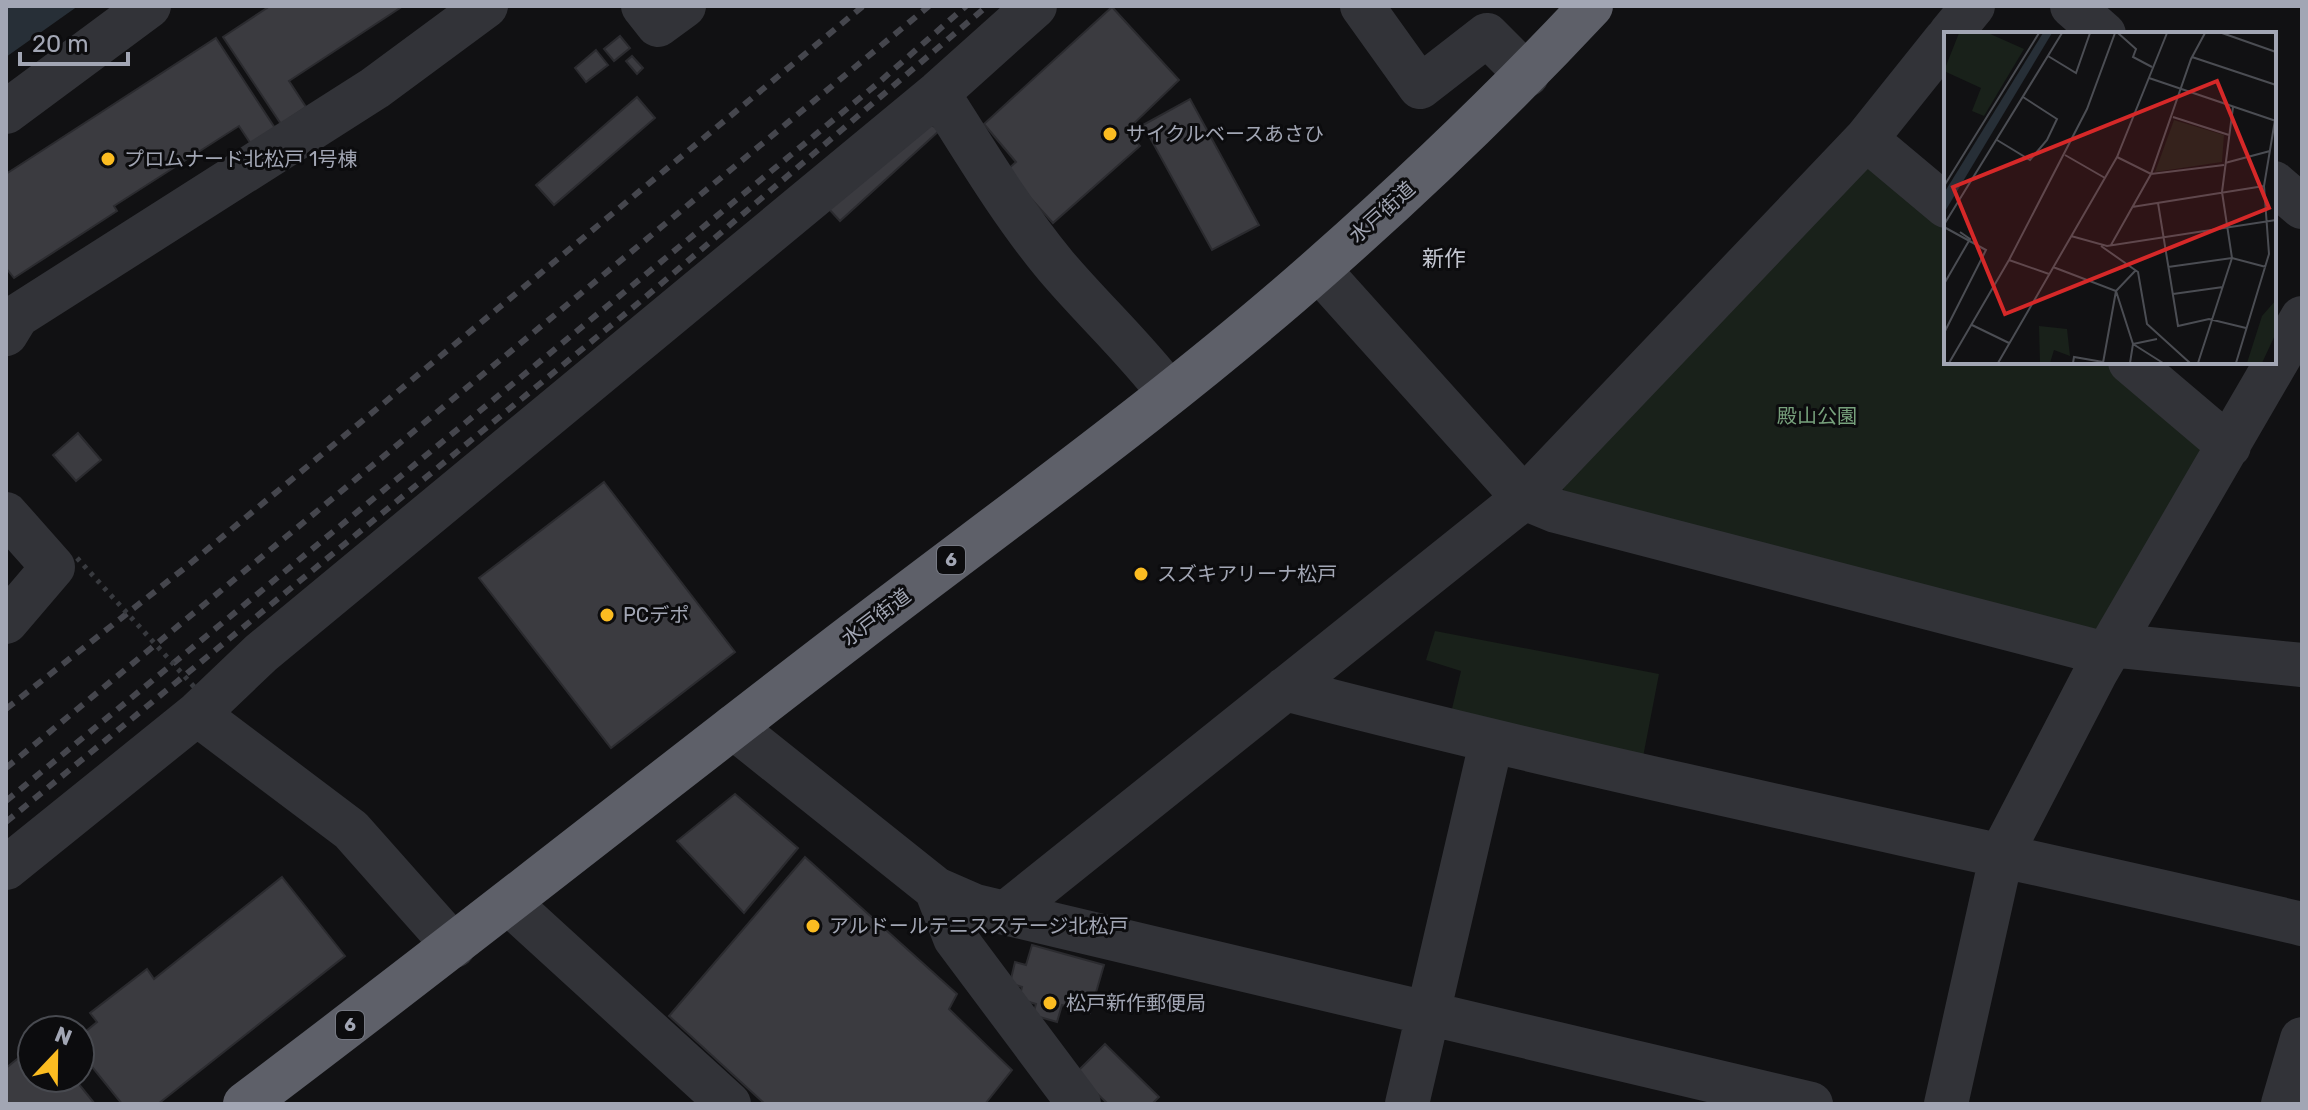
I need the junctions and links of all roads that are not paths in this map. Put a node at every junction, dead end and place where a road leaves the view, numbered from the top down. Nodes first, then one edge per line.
1 (149, 6) edge
2 (486, 6) edge
3 (643, 6) edge
4 (684, 6) edge
5 (1035, 6) edge
6 (1362, 6) edge
7 (1591, 6) edge
8 (1973, 6) edge
9 (2072, 6) edge
10 (1952, 32) edge
11 (2102, 32) edge
12 (1944, 42) edge
13 (1527, 75) junction
14 (938, 93) junction
15 (6, 112) edge
16 (1866, 139) junction
17 (2276, 185) edge
18 (1944, 204) edge
19 (2302, 207) edge
20 (1319, 270) junction
21 (2302, 318) edge
22 (6, 334) edge
23 (2132, 364) edge
24 (2276, 364) edge
25 (2276, 364) edge
26 (1169, 393) junction
27 (2229, 446) junction
28 (1524, 498) junction
29 (6, 514) edge
30 (6, 622) edge
31 (2108, 650) junction
32 (2302, 665) edge
33 (1285, 689) junction
34 (197, 702) junction
35 (733, 727) junction
36 (1491, 743) junction
37 (2002, 853) junction
38 (6, 868) edge
39 (936, 889) junction
40 (510, 904) junction
41 (1007, 912) junction
42 (2302, 924) edge
43 (454, 946) junction
44 (1427, 1012) junction
45 (2302, 1039) edge
46 (245, 1104) edge
47 (729, 1104) edge
48 (1079, 1104) edge
49 (1407, 1104) edge
50 (1811, 1104) edge
51 (1946, 1104) edge
52 (2283, 1104) edge

1 - 15 street
2 - 22 street
3 - 4 street
5 - 14 street
6 - 13 street
7 - 13 highway, 水戸街道 / 6
8 - 10 street
9 - 11 street
12 - 16 street
13 - 20 highway, 水戸街道 / 6
14 - 26 street
14 - 34 street
16 - 18 street
16 - 28 street
17 - 19 street
20 - 26 highway, 水戸街道 / 6
20 - 28 street
21 - 24 street
23 - 27 street
25 - 27 street
26 - 35 highway, 水戸街道 / 6
27 - 31 street
28 - 31 street
28 - 33 street
29 - 30 street
31 - 32 street
31 - 37 street
33 - 36 street
33 - 41 street
34 - 38 street
34 - 43 street
35 - 39 street
35 - 40 highway, 水戸街道 / 6
36 - 37 street
36 - 44 street
37 - 42 street
37 - 51 street
39 - 41 street
39 - 48 street
40 - 43 highway, 水戸街道 / 6
40 - 47 street
41 - 44 street
43 - 46 highway, 水戸街道 / 6
44 - 49 street
44 - 50 street
45 - 52 street

